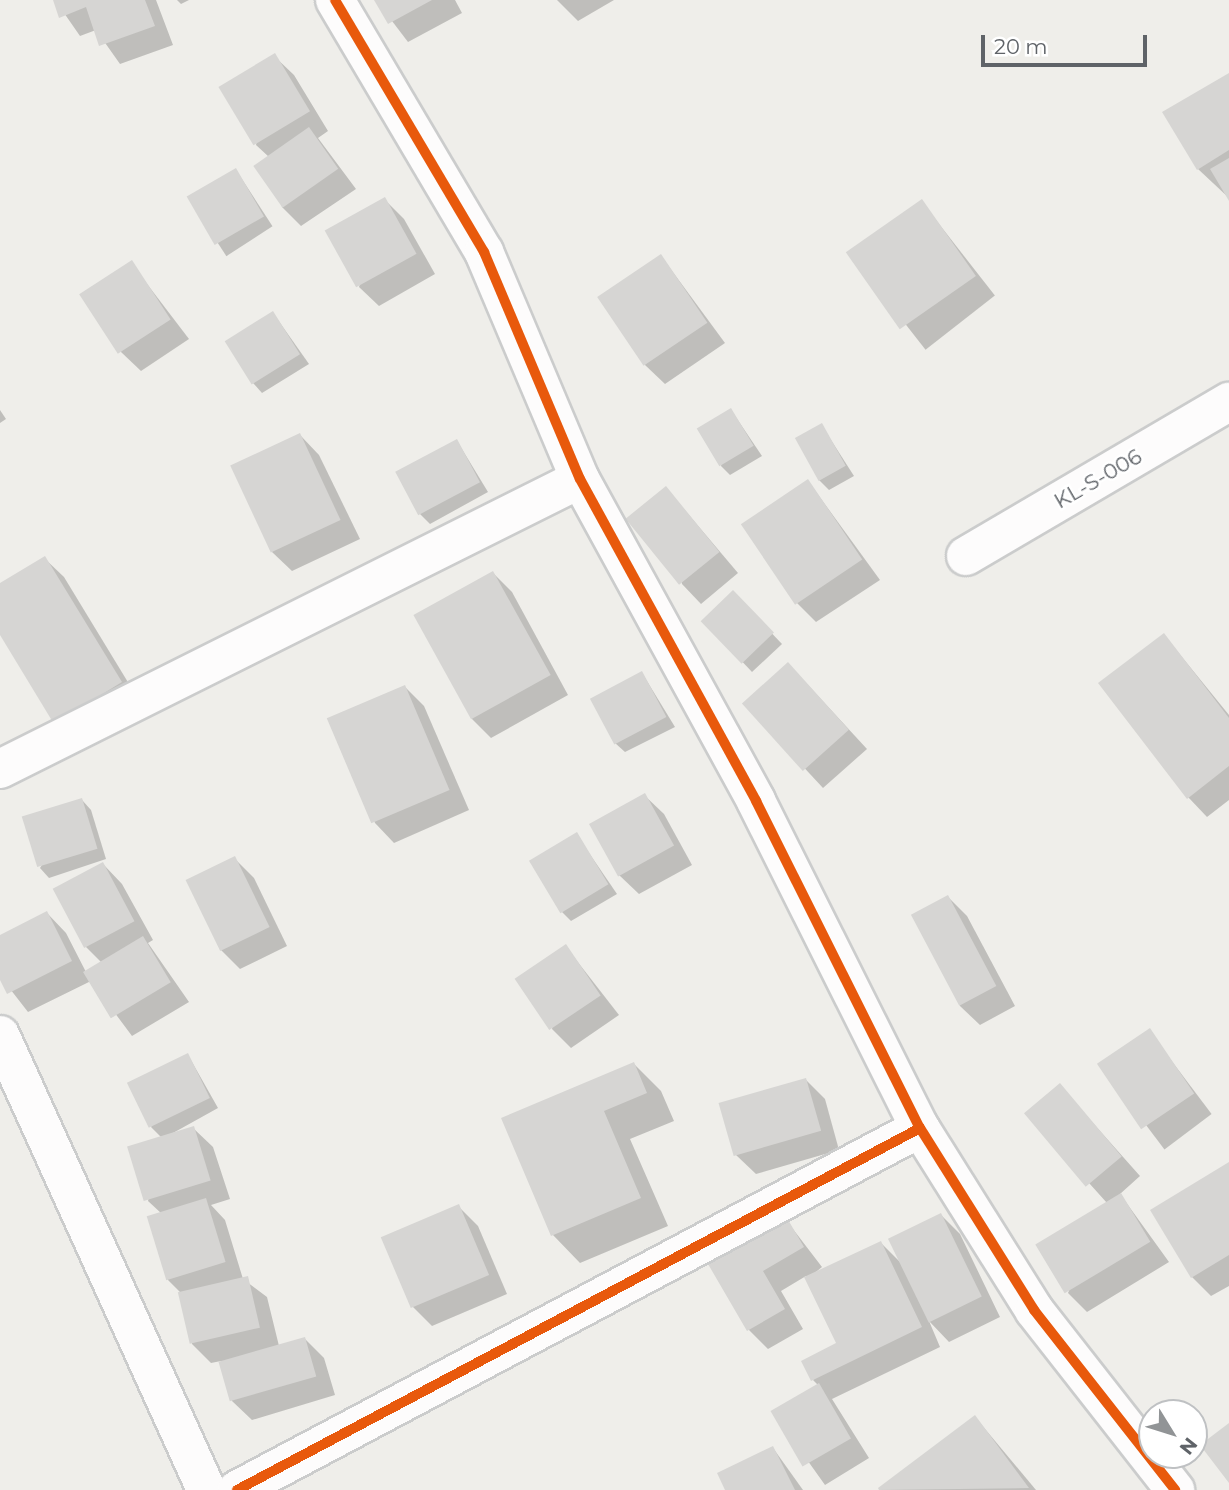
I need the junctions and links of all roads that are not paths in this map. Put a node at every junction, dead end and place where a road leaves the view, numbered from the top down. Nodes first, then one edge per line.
1 (335, 0) edge
2 (1229, 402) edge
3 (580, 479) junction
4 (966, 556) dead end
5 (0, 769) edge
6 (0, 1035) edge
7 (920, 1128) junction
8 (206, 1490) edge
9 (237, 1490) edge
10 (1175, 1490) edge

1 - 3 street
2 - 4 street, KL-S-006
3 - 5 street
3 - 7 street
6 - 8 street
7 - 9 street
7 - 10 street

